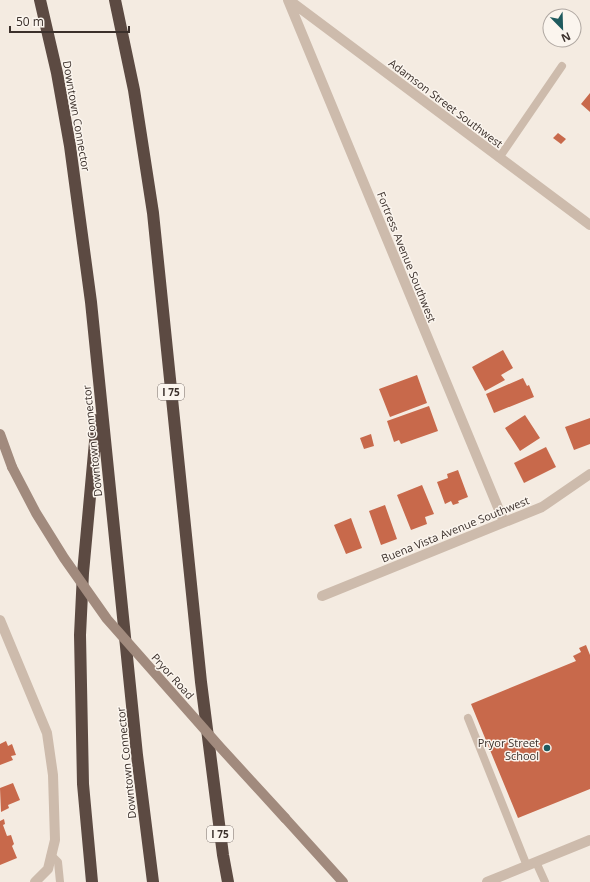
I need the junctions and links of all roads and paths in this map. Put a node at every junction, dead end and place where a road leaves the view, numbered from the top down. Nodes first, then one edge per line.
1 (40, 0) edge
2 (115, 0) edge
3 (288, 0) edge
4 (562, 66) dead end
5 (499, 158) junction
6 (590, 226) edge
7 (100, 393) junction
8 (0, 434) edge
9 (590, 474) edge
10 (504, 522) junction
11 (322, 596) dead end
12 (0, 620) edge
13 (468, 718) dead end
14 (590, 840) edge
15 (51, 855) junction
16 (532, 864) junction
17 (35, 882) edge
18 (60, 882) edge
19 (92, 882) edge
20 (153, 882) edge
21 (228, 882) edge
22 (343, 882) edge
23 (487, 882) edge
24 (545, 882) edge

1 - 7 highway, Downtown Connector
2 - 21 highway, I 75
3 - 5 street, Adamson Street Southwest
3 - 10 street, Fortress Avenue Southwest
4 - 5 lane
5 - 6 street, Adamson Street Southwest
7 - 19 highway
7 - 20 highway, Downtown Connector
8 - 22 main road, Pryor Road, bridge
9 - 10 street, Buena Vista Avenue Southwest
10 - 11 street, Buena Vista Avenue Southwest
12 - 15 street
13 - 16 lane
14 - 16 street
15 - 17 street
15 - 18 lane
16 - 23 street
16 - 24 lane

